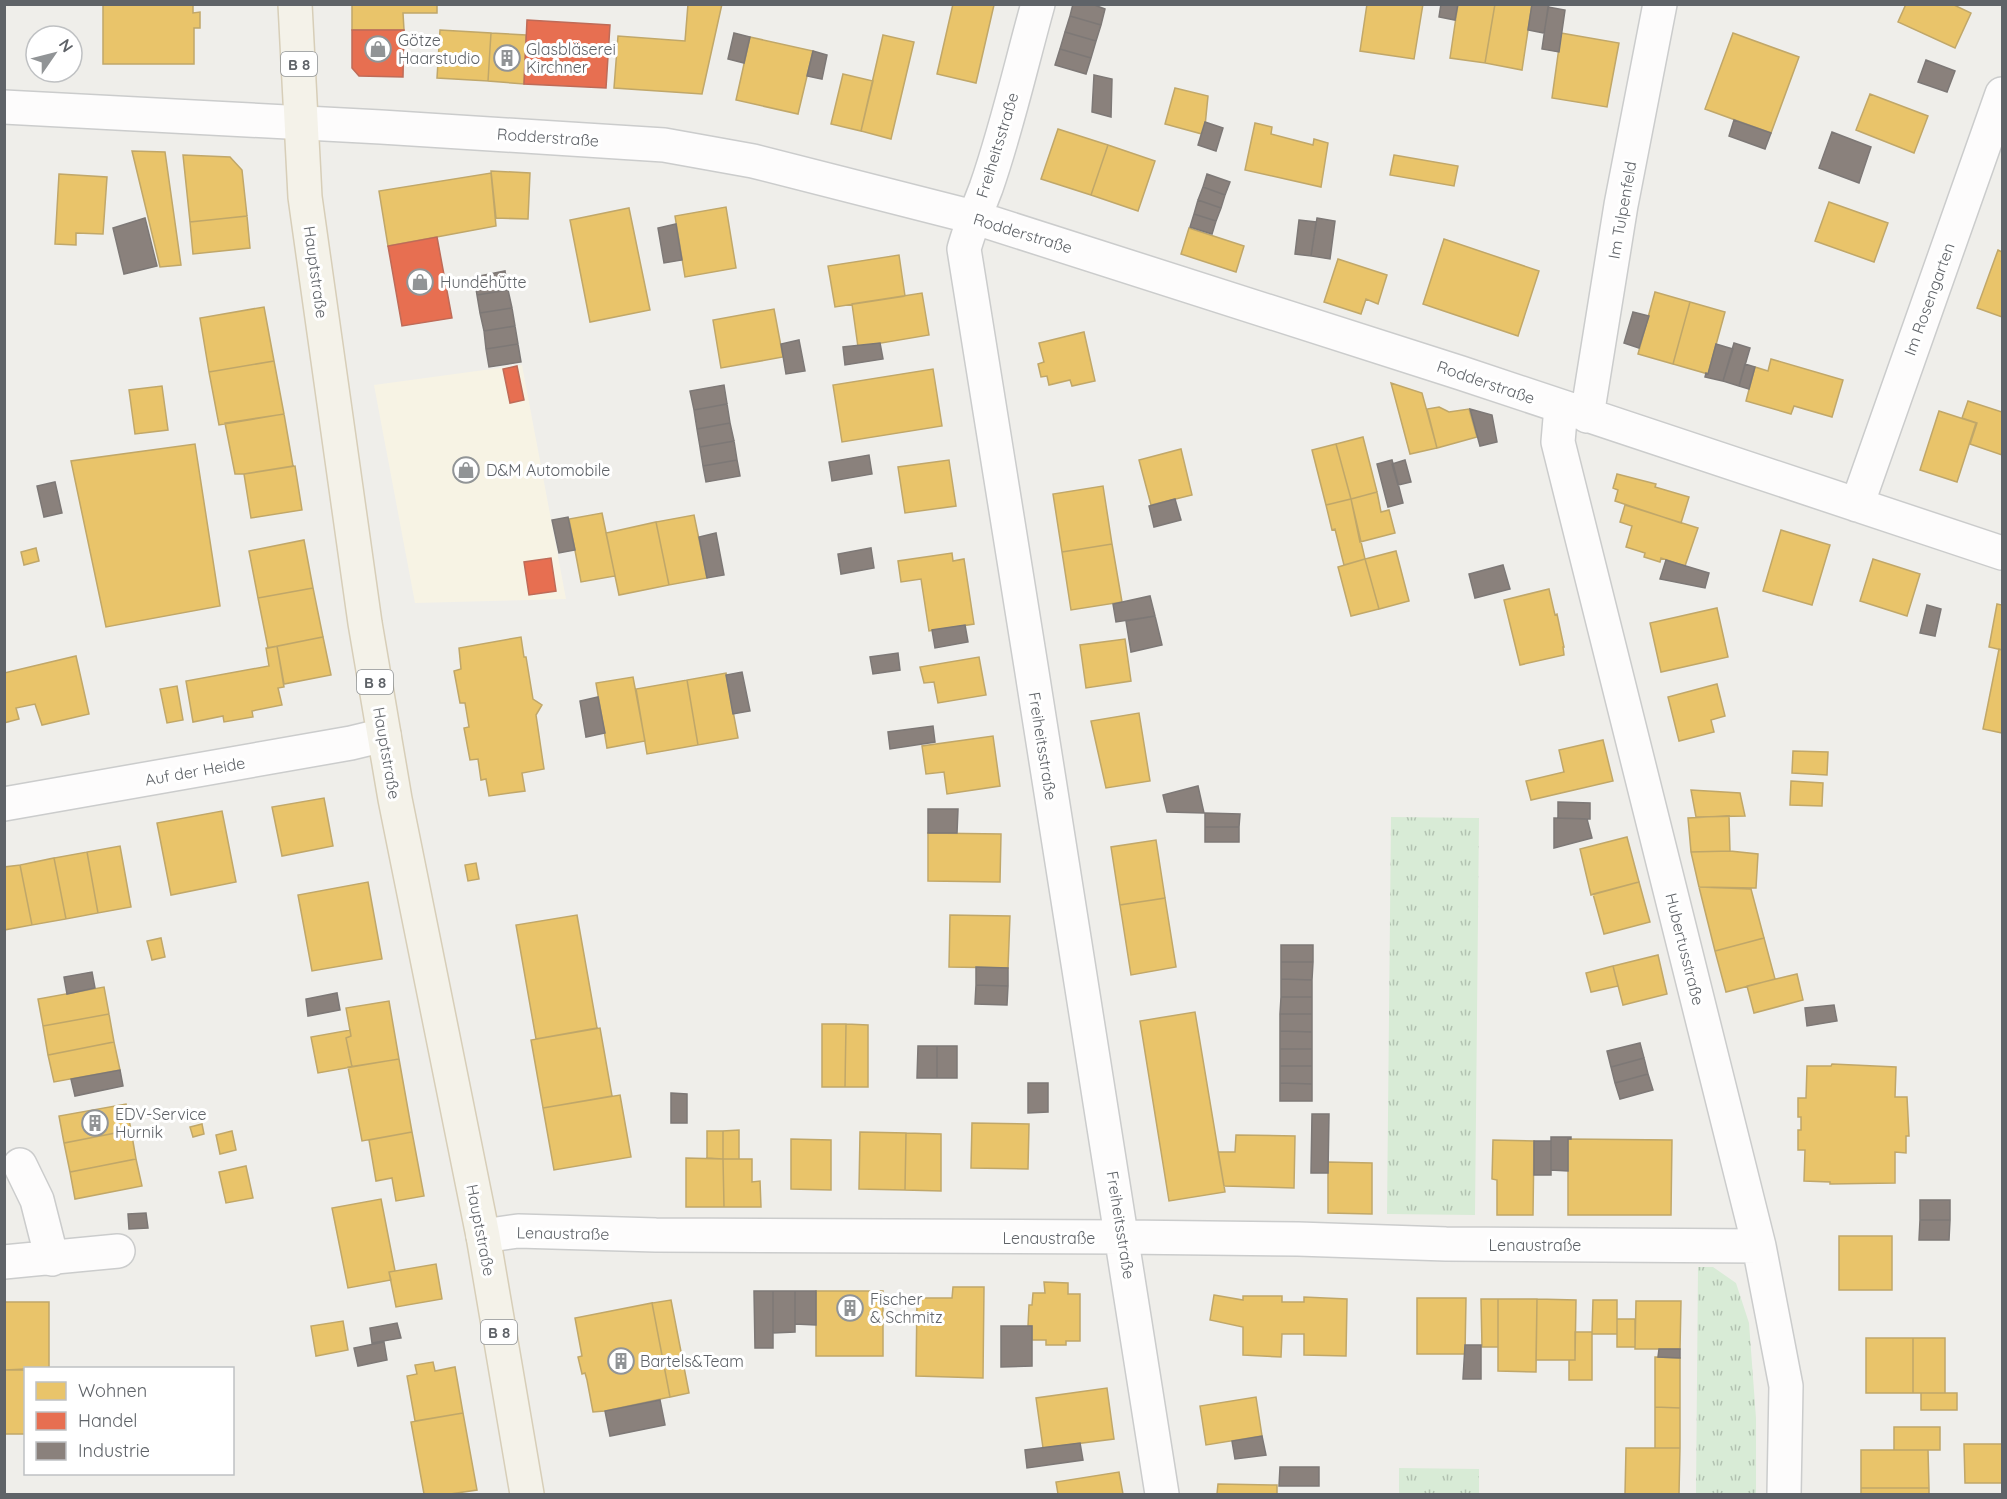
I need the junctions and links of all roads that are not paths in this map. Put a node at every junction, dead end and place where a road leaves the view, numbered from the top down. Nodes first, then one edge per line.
1 (296, 4) edge
2 (1038, 4) edge
3 (1660, 4) edge
4 (2002, 94) edge
5 (4, 107) edge
6 (302, 123) junction
7 (973, 217) junction
8 (1574, 412) junction
9 (1857, 505) junction
10 (2002, 553) edge
11 (384, 735) junction
12 (4, 804) edge
13 (21, 1165) dead end
14 (483, 1236) junction
15 (1123, 1238) junction
16 (1759, 1246) junction
17 (118, 1251) dead end
18 (52, 1259) junction
19 (4, 1262) edge
20 (527, 1494) edge
21 (1162, 1494) edge
22 (1784, 1494) edge

1 - 6 main road, Hauptstraße / B 8
2 - 7 street, Freiheitsstraße
3 - 8 street, Im Tulpenfeld
4 - 9 street, Im Rosengarten
5 - 6 street, Rodderstraße
6 - 7 street, Rodderstraße
6 - 11 main road, Hauptstraße / B 8
7 - 8 street, Rodderstraße
7 - 15 street, Freiheitsstraße
8 - 9 street, Rodderstraße
8 - 16 street, Hubertusstraße
9 - 10 street, Rodderstraße
11 - 12 street, Auf der Heide
11 - 14 main road, Hauptstraße / B 8
13 - 18 street
14 - 15 street, Lenaustraße
14 - 20 main road, Hauptstraße / B 8
15 - 16 street, Lenaustraße
15 - 21 street, Freiheitsstraße
16 - 22 street, Hubertusstraße
17 - 18 street
18 - 19 street

